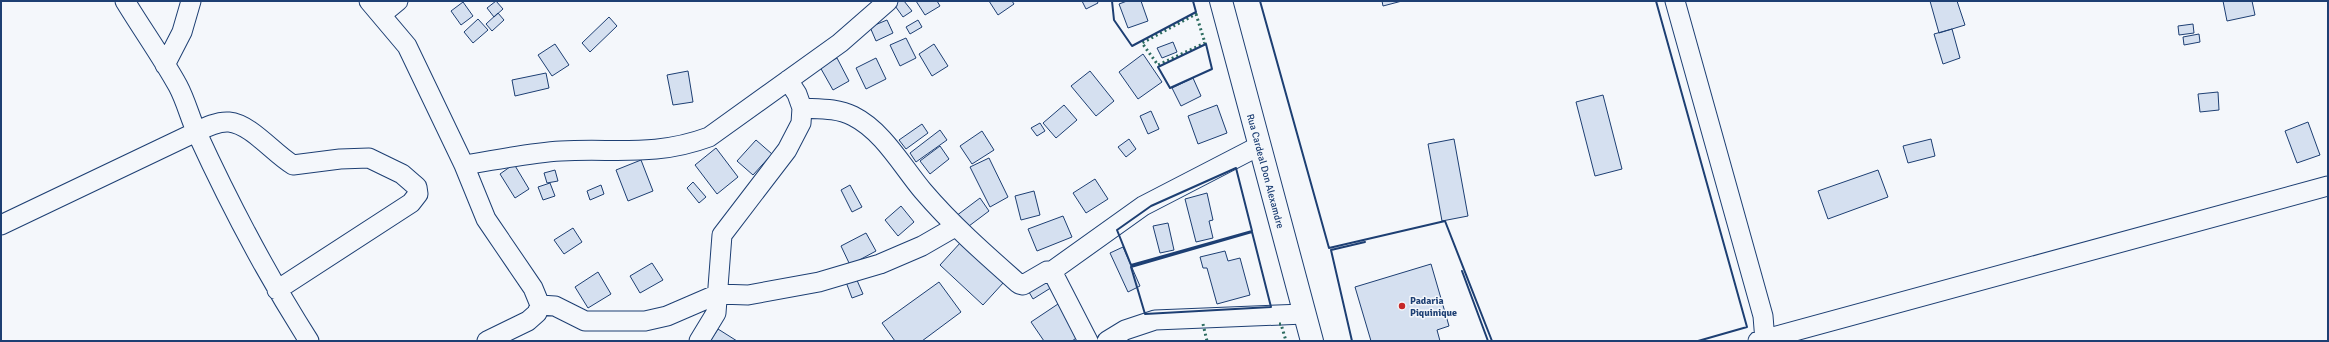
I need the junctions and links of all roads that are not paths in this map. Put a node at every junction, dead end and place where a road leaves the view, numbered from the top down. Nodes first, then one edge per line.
1 (125, 1) edge
2 (192, 1) edge
3 (398, 1) edge
4 (888, 1) edge
5 (1221, 1) edge
6 (1675, 1) edge
7 (375, 8) edge
8 (165, 65) junction
9 (788, 80) junction
10 (802, 108) junction
11 (196, 132) junction
12 (1259, 146) junction
13 (464, 165) junction
14 (2328, 186) edge
15 (1, 225) edge
16 (955, 227) junction
17 (1052, 271) junction
18 (277, 290) junction
19 (718, 294) junction
20 (540, 305) junction
21 (1304, 314) junction
22 (1763, 340) edge
23 (309, 341) edge
24 (488, 341) edge
25 (699, 341) edge
26 (1088, 341) edge
27 (1107, 341) edge
28 (1312, 341) edge

1 - 8 street
2 - 8 street
3 - 7 street
4 - 9 street
5 - 12 main road, Rua Cardeal Don Alexamdre
6 - 22 street
7 - 13 street
8 - 11 street
9 - 10 street
9 - 13 street
10 - 16 street
10 - 19 street
11 - 15 street
11 - 18 street
11 - 18 street
12 - 17 street
12 - 21 main road, Rua Cardeal Don Alexamdre
13 - 20 street
14 - 22 street
16 - 17 street
16 - 19 street
17 - 26 street
18 - 23 street
19 - 20 street
19 - 25 street
20 - 24 street
21 - 27 street
21 - 28 main road, Rua Cardeal Don Alexamdre

